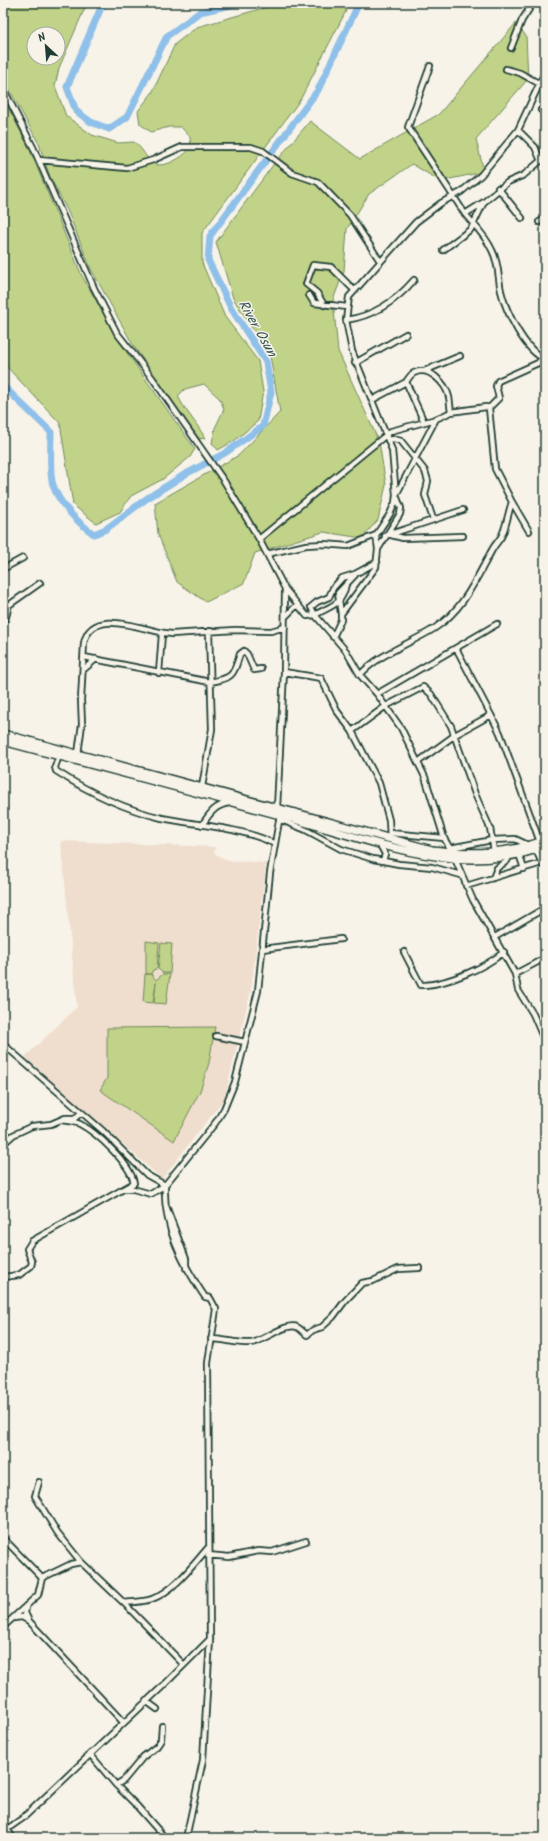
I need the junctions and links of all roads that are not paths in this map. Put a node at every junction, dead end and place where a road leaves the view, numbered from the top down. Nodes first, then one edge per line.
1 (533, 3) edge
2 (511, 48) dead end
3 (430, 66) dead end
4 (506, 69) dead end
5 (545, 72) edge
6 (540, 84) junction
7 (3, 88) edge
8 (518, 130) junction
9 (543, 159) edge
10 (39, 160) junction
11 (498, 188) junction
12 (454, 196) junction
13 (484, 202) junction
14 (465, 214) junction
15 (522, 218) dead end
16 (545, 219) edge
17 (539, 222) dead end
18 (473, 223) junction
19 (443, 250) dead end
20 (380, 261) junction
21 (414, 280) dead end
22 (354, 290) junction
23 (309, 295) dead end
24 (324, 305) junction
25 (347, 307) junction
26 (346, 320) junction
27 (406, 334) dead end
28 (460, 356) dead end
29 (544, 358) edge
30 (355, 363) junction
31 (424, 371) junction
32 (406, 382) junction
33 (368, 393) junction
34 (379, 395) junction
35 (372, 400) junction
36 (489, 408) junction
37 (450, 412) junction
38 (436, 419) junction
39 (424, 422) junction
40 (387, 438) junction
41 (415, 460) junction
42 (396, 495) junction
43 (512, 502) junction
44 (463, 510) dead end
45 (433, 519) junction
46 (392, 524) junction
47 (382, 527) junction
48 (529, 532) dead end
49 (376, 535) junction
50 (388, 535) junction
51 (463, 536) dead end
52 (259, 539) junction
53 (378, 549) junction
54 (267, 554) junction
55 (24, 558) dead end
56 (377, 562) junction
57 (3, 569) edge
58 (355, 574) junction
59 (40, 583) dead end
60 (346, 584) junction
61 (285, 589) junction
62 (338, 594) junction
63 (329, 597) junction
64 (339, 602) junction
65 (297, 605) junction
66 (341, 614) junction
67 (315, 615) junction
68 (286, 616) junction
69 (3, 621) edge
70 (497, 624) dead end
71 (285, 627) junction
72 (209, 631) junction
73 (162, 634) junction
74 (333, 637) junction
75 (456, 648) junction
76 (84, 657) junction
77 (96, 659) junction
78 (261, 669) dead end
79 (83, 670) junction
80 (284, 672) junction
81 (159, 673) junction
82 (360, 675) junction
83 (210, 682) junction
84 (377, 694) junction
85 (386, 706) junction
86 (492, 715) junction
87 (352, 731) junction
88 (3, 734) edge
89 (455, 735) junction
90 (3, 741) edge
91 (78, 754) junction
92 (58, 756) junction
93 (418, 762) junction
94 (202, 787) junction
95 (232, 802) junction
96 (279, 814) junction
97 (202, 825) junction
98 (390, 836) junction
99 (444, 838) junction
100 (492, 840) junction
101 (543, 843) edge
102 (275, 844) junction
103 (379, 844) junction
104 (528, 846) junction
105 (536, 850) junction
106 (452, 853) junction
107 (495, 854) junction
108 (519, 854) junction
109 (510, 855) junction
110 (383, 861) junction
111 (544, 864) edge
112 (497, 868) junction
113 (524, 869) junction
114 (461, 875) junction
115 (493, 878) junction
116 (466, 886) junction
117 (545, 908) edge
118 (495, 937) junction
119 (341, 939) dead end
120 (262, 948) junction
121 (404, 952) dead end
122 (504, 952) junction
123 (545, 958) edge
124 (515, 974) junction
125 (216, 1036) dead end
126 (245, 1042) junction
127 (545, 1042) edge
128 (3, 1044) edge
129 (80, 1113) junction
130 (61, 1120) junction
131 (3, 1144) edge
132 (164, 1185) junction
133 (124, 1189) junction
134 (419, 1268) dead end
135 (3, 1277) edge
136 (211, 1339) junction
137 (39, 1482) dead end
138 (3, 1538) edge
139 (306, 1541) dead end
140 (208, 1548) junction
141 (208, 1555) junction
142 (81, 1562) junction
143 (42, 1578) junction
144 (124, 1603) junction
145 (26, 1607) junction
146 (12, 1619) junction
147 (29, 1621) junction
148 (3, 1627) edge
149 (210, 1639) junction
150 (199, 1648) junction
151 (208, 1652) junction
152 (184, 1665) junction
153 (146, 1701) junction
154 (157, 1709) dead end
155 (123, 1722) junction
156 (162, 1726) dead end
157 (90, 1754) junction
158 (116, 1785) junction
159 (4, 1830) edge
160 (14, 1838) edge
161 (165, 1838) edge
162 (186, 1838) edge

1 - 2 street
3 - 12 street
4 - 6 street
5 - 6 street
6 - 8 street
7 - 10 street
8 - 9 street
8 - 12 street
9 - 11 street
10 - 20 street
10 - 52 street
11 - 13 street
11 - 15 street
12 - 14 street
12 - 20 street
13 - 14 street
13 - 18 street
14 - 18 street
16 - 17 street
18 - 19 street
18 - 29 street
20 - 22 street
21 - 26 street
22 - 24 street
22 - 25 street
23 - 24 street
24 - 25 street
25 - 26 street
26 - 30 street
27 - 30 street
28 - 31 street
29 - 36 street
30 - 33 street
31 - 32 street
31 - 37 street
32 - 34 street
32 - 39 street
33 - 34 street
33 - 35 street
34 - 35 street
35 - 40 street
36 - 37 street
36 - 43 street
37 - 38 street
38 - 39 street
38 - 41 street
39 - 40 street
40 - 41 street
40 - 42 street
40 - 52 street
41 - 42 street
41 - 45 street
42 - 46 street
42 - 47 street
43 - 48 street
43 - 82 street
44 - 45 street
45 - 50 street
46 - 47 street
46 - 50 street
47 - 49 street
49 - 50 street
49 - 53 street
49 - 54 street
50 - 51 street
50 - 53 street
52 - 54 street
53 - 56 street
54 - 61 street
55 - 57 street
56 - 58 street
56 - 66 street
58 - 60 street
58 - 63 street
59 - 69 street
60 - 62 street
60 - 64 street
61 - 65 street
61 - 68 street
62 - 63 street
62 - 64 street
63 - 67 street
64 - 66 street
64 - 67 street
65 - 67 street
65 - 68 street
66 - 74 street
67 - 74 street
68 - 71 street
70 - 75 street
71 - 72 street
71 - 80 street
72 - 73 street
72 - 83 street
73 - 76 street
73 - 81 street
74 - 82 street
75 - 84 street
75 - 86 street
76 - 77 street
76 - 79 street
77 - 79 street
77 - 81 street
78 - 83 street
79 - 91 street
80 - 87 street
80 - 96 street
81 - 83 street
82 - 84 street
83 - 94 street
84 - 85 street
85 - 87 street
85 - 89 street
85 - 93 street
86 - 89 street
86 - 101 street
87 - 98 street
88 - 91 highway
89 - 93 street
89 - 100 street
90 - 92 highway
91 - 94 highway
92 - 95 highway
92 - 97 street
93 - 99 street
94 - 96 highway
95 - 96 highway
95 - 97 street
96 - 98 highway
96 - 102 street
96 - 103 highway
96 - 110 street
97 - 102 street
98 - 99 street
98 - 106 highway
99 - 106 street
100 - 104 street
100 - 106 street
100 - 107 street
101 - 104 highway
101 - 105 highway
102 - 120 street
103 - 106 highway
103 - 110 street
104 - 107 highway
105 - 108 highway
105 - 111 street
106 - 107 highway
106 - 114 street
107 - 109 highway
107 - 112 street
108 - 109 highway
108 - 113 street
109 - 112 street
110 - 114 street
111 - 113 street
112 - 115 street
113 - 115 street
114 - 116 street
115 - 116 street
116 - 118 street
117 - 118 street
118 - 122 street
119 - 120 street
120 - 126 street
121 - 122 street
122 - 124 street
123 - 124 street
124 - 127 street
125 - 126 street
126 - 132 street
128 - 129 street
129 - 130 street
129 - 132 street
130 - 131 street
130 - 133 street
132 - 133 street
132 - 136 street
133 - 135 street
134 - 136 street
136 - 140 street
137 - 142 street
138 - 143 street
139 - 141 street
140 - 141 street
140 - 144 street
141 - 149 street
142 - 143 street
142 - 144 street
143 - 145 street
144 - 152 street
145 - 146 street
145 - 147 street
146 - 147 street
146 - 148 street
147 - 155 street
149 - 150 street
149 - 151 street
150 - 151 street
150 - 152 street
151 - 162 street
152 - 153 street
153 - 154 street
153 - 155 street
155 - 157 street
156 - 158 street
157 - 158 street
157 - 159 street
158 - 161 street
159 - 160 street

